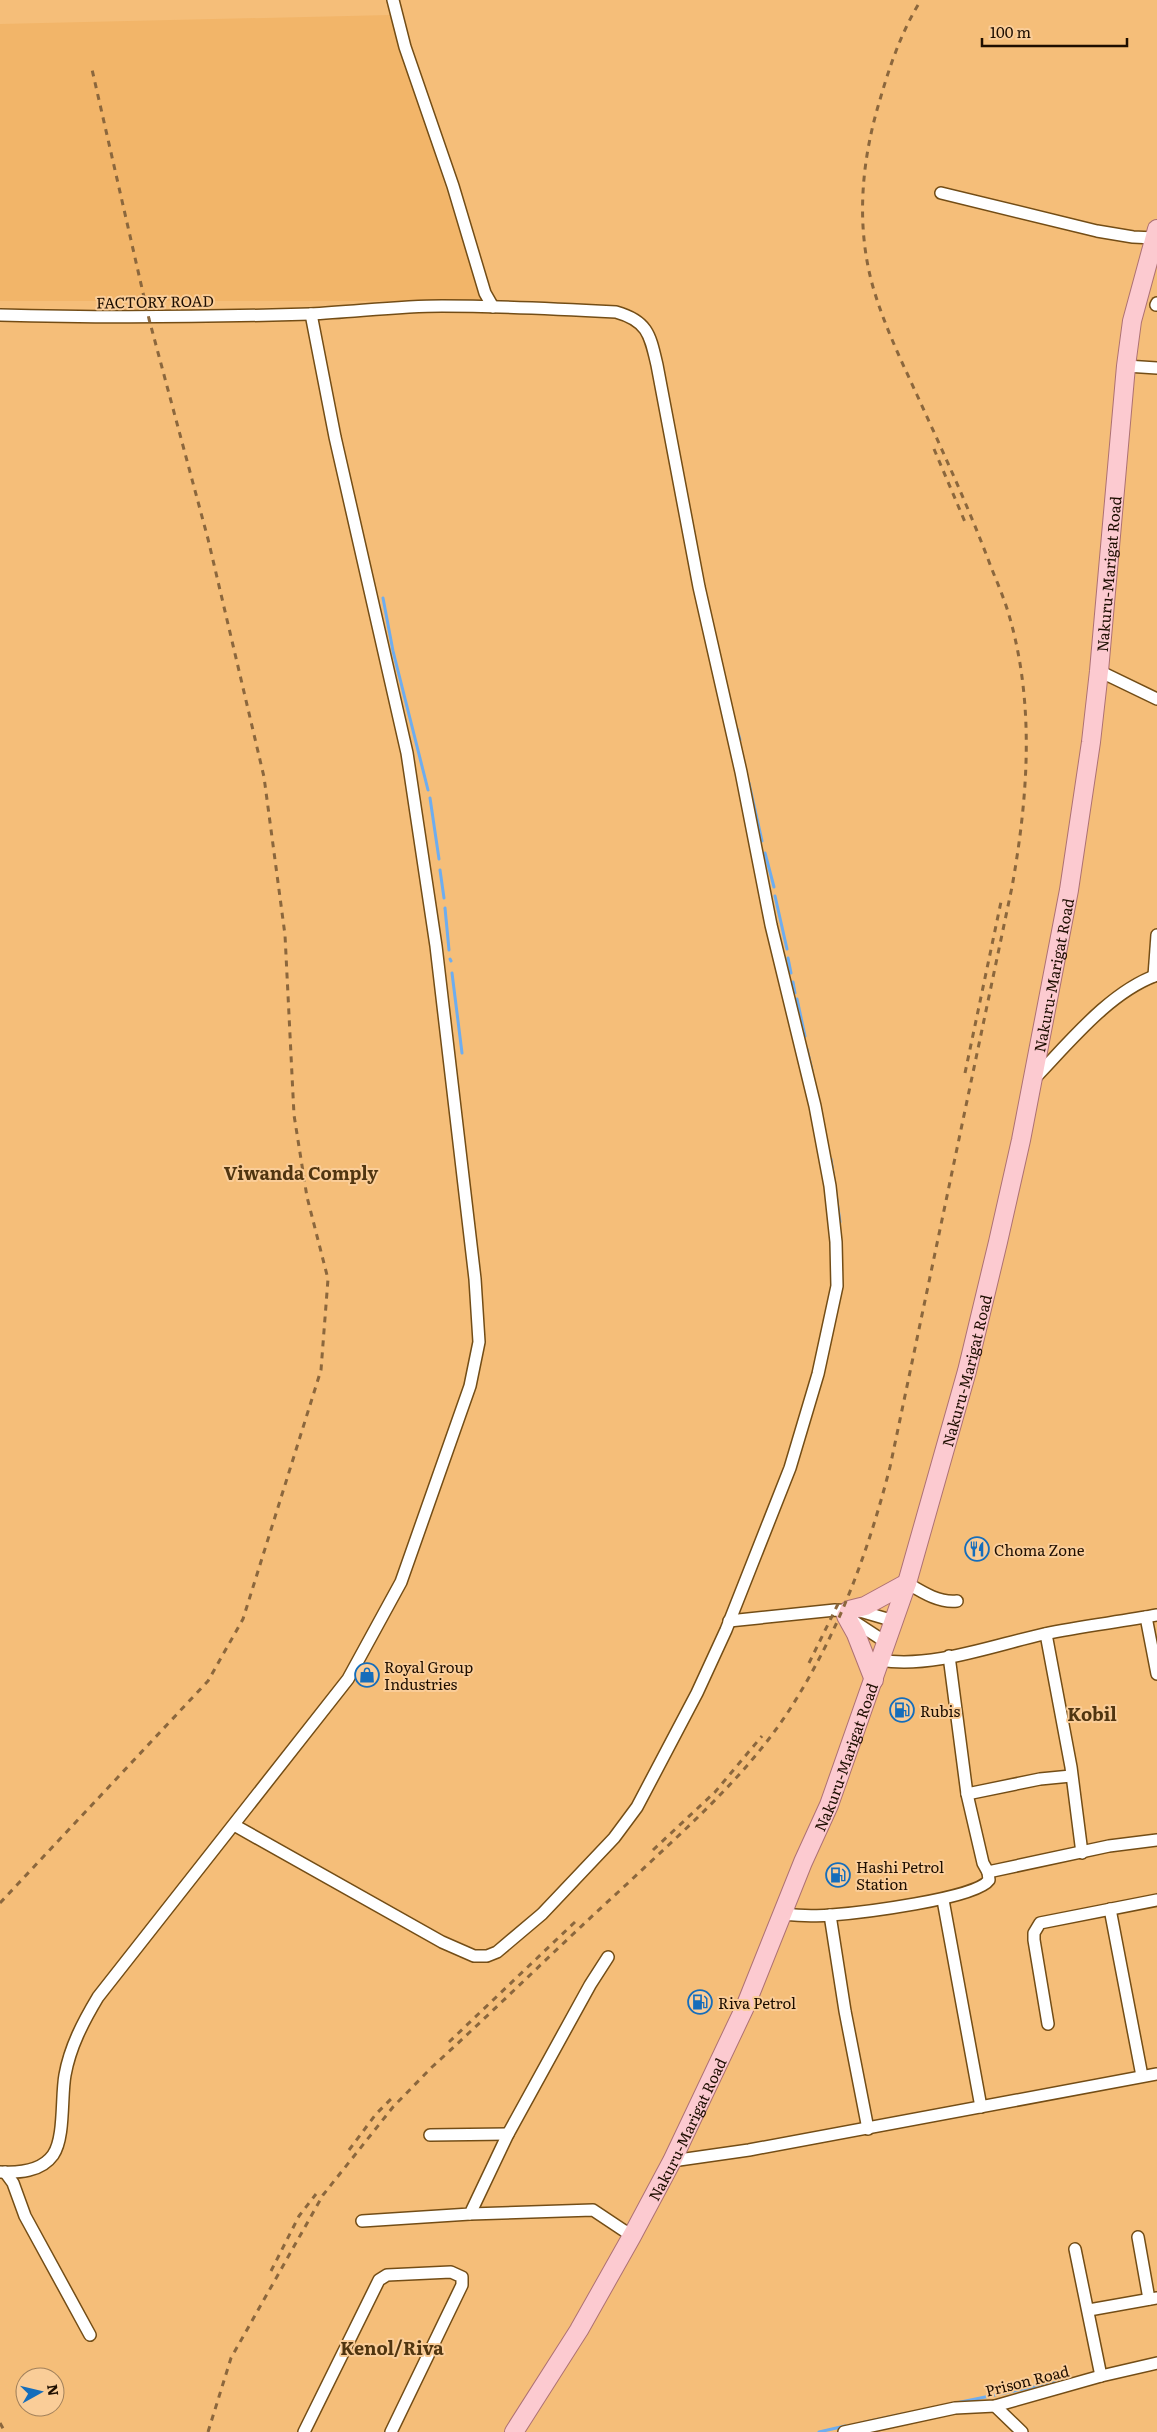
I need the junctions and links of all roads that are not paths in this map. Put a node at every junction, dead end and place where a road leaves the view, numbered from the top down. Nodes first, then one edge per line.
1 (393, 0) edge
2 (942, 193) dead end
3 (1156, 233) edge
4 (493, 307) junction
5 (310, 314) junction
6 (0, 315) edge
7 (1126, 366) junction
8 (1157, 368) edge
9 (1099, 671) junction
10 (1152, 696) edge
11 (1157, 707) edge
12 (1157, 935) edge
13 (1155, 976) edge
14 (1033, 1081) junction
15 (907, 1583) junction
16 (957, 1601) dead end
17 (845, 1613) junction
18 (1151, 1616) edge
19 (729, 1621) junction
20 (894, 1621) junction
21 (1046, 1634) junction
22 (887, 1643) junction
23 (949, 1656) junction
24 (880, 1660) junction
25 (1157, 1674) edge
26 (874, 1680) junction
27 (1071, 1776) junction
28 (967, 1794) junction
29 (234, 1825) junction
30 (1157, 1840) edge
31 (1082, 1853) junction
32 (988, 1872) junction
33 (943, 1900) junction
34 (1157, 1900) edge
35 (1110, 1909) junction
36 (781, 1914) junction
37 (830, 1915) junction
38 (608, 1957) dead end
39 (1048, 2024) dead end
40 (1157, 2074) edge
41 (1142, 2076) junction
42 (981, 2107) junction
43 (868, 2128) junction
44 (508, 2134) junction
45 (430, 2135) dead end
46 (672, 2160) junction
47 (2, 2172) edge
48 (470, 2214) junction
49 (362, 2221) dead end
50 (632, 2236) junction
51 (1138, 2237) dead end
52 (1075, 2249) dead end
53 (1153, 2299) edge
54 (1089, 2310) junction
55 (90, 2335) dead end
56 (1157, 2363) edge
57 (1101, 2376) junction
58 (994, 2406) junction
59 (304, 2432) edge
60 (391, 2432) edge
61 (514, 2432) edge
62 (844, 2432) edge
63 (1022, 2432) edge

1 - 4 street
2 - 3 street
3 - 7 main road, Nakuru-Marigat Road
4 - 5 street, FACTORY ROAD
4 - 19 street, FACTORY ROAD
5 - 6 street, FACTORY ROAD
5 - 29 street
7 - 8 street
7 - 9 main road, Nakuru-Marigat Road
9 - 10 street
9 - 14 main road, Nakuru-Marigat Road
10 - 11 street
12 - 13 street
13 - 14 street
14 - 15 main road, Nakuru-Marigat Road
15 - 16 street
15 - 17 main road
15 - 20 main road, Nakuru-Marigat Road
17 - 19 street
17 - 20 street
17 - 22 street
17 - 26 main road
18 - 21 street
18 - 25 street
19 - 29 street, FACTORY ROAD
20 - 22 main road, Nakuru-Marigat Road
21 - 23 street
21 - 27 street
22 - 24 main road, Nakuru-Marigat Road
23 - 24 street
23 - 28 street
24 - 26 main road, Nakuru-Marigat Road
26 - 36 main road, Nakuru-Marigat Road
27 - 28 street
27 - 31 street
28 - 32 street
29 - 47 street
30 - 31 street
31 - 32 street
32 - 33 street
33 - 37 street
33 - 42 street
34 - 35 street
35 - 39 street
35 - 41 street
36 - 37 street
36 - 46 main road, Nakuru-Marigat Road
37 - 43 street
38 - 44 street
40 - 41 street
41 - 42 street
42 - 43 street
43 - 46 street
44 - 45 street
44 - 48 street
46 - 50 main road, Nakuru-Marigat Road
47 - 55 street
48 - 49 street
48 - 50 street
50 - 61 main road, Nakuru-Marigat Road
51 - 53 street
52 - 54 street
53 - 54 street
54 - 57 street
56 - 57 street, Prison Road
57 - 58 street, Prison Road
58 - 62 street, Prison Road
58 - 63 street
59 - 60 street

